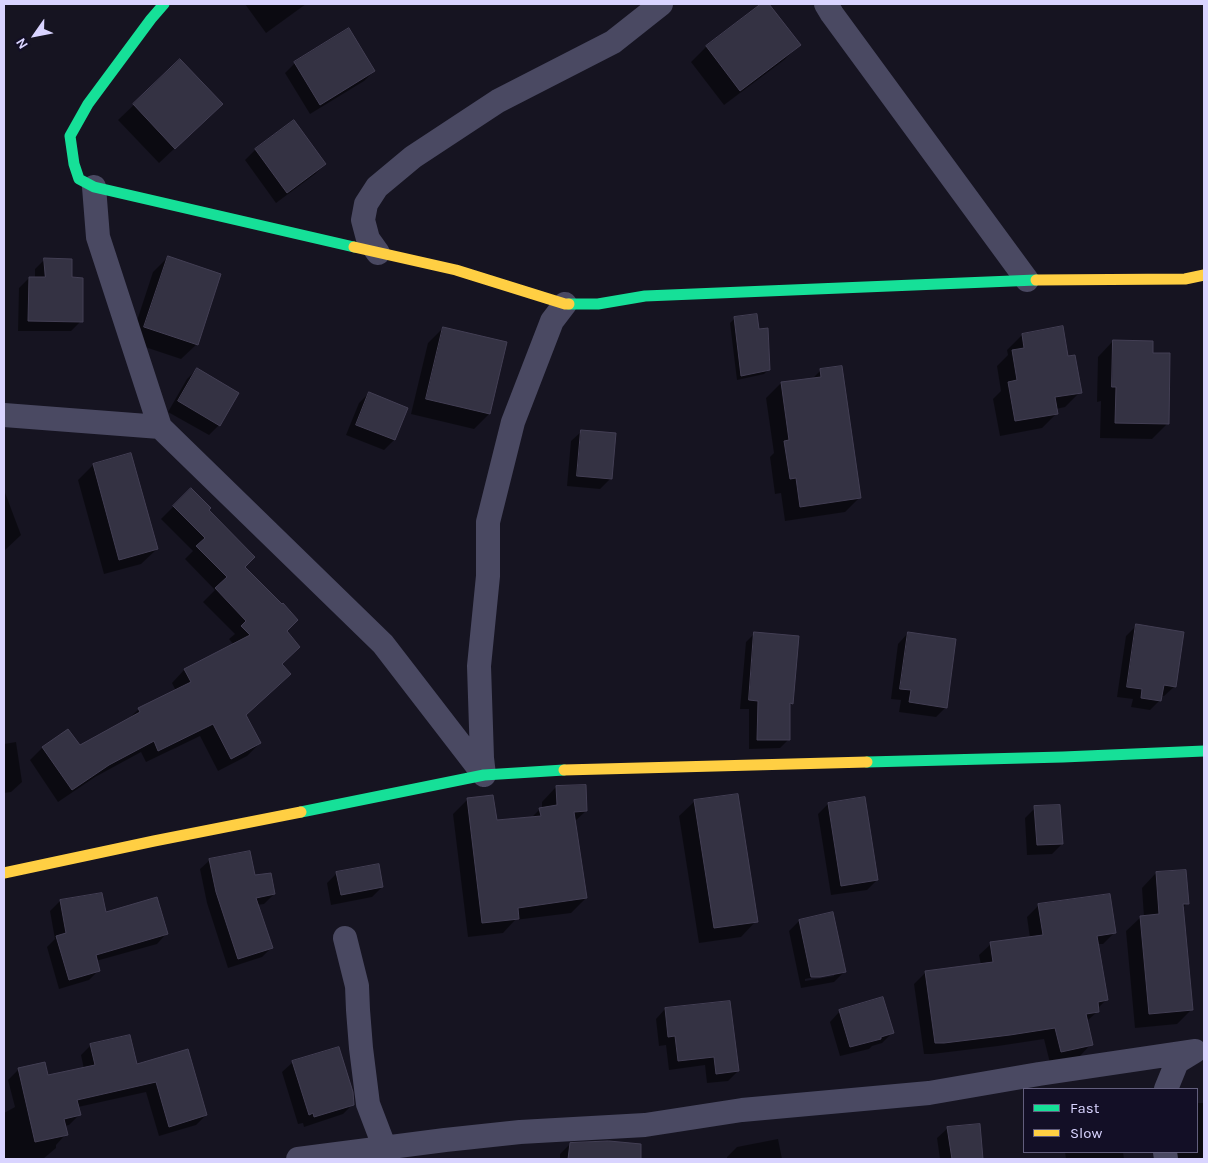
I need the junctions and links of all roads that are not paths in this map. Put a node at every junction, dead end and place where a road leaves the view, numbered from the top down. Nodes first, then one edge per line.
1 (164, 4) edge
2 (661, 4) edge
3 (826, 4) edge
4 (94, 187) junction
5 (378, 253) junction
6 (1204, 275) edge
7 (1027, 280) junction
8 (566, 304) junction
9 (4, 414) edge
10 (160, 427) junction
11 (1204, 755) edge
12 (484, 775) junction
13 (4, 874) edge
14 (345, 938) dead end
15 (1199, 1046) edge
16 (1166, 1088) edge
17 (387, 1153) edge
18 (298, 1159) edge

1 - 4 street
2 - 5 street
3 - 7 street
4 - 5 street
4 - 10 street
5 - 8 street
6 - 7 street
7 - 8 street
8 - 12 street
9 - 10 street
10 - 12 street
11 - 12 street
12 - 13 street
14 - 17 street
15 - 16 street
15 - 17 street
17 - 18 street

